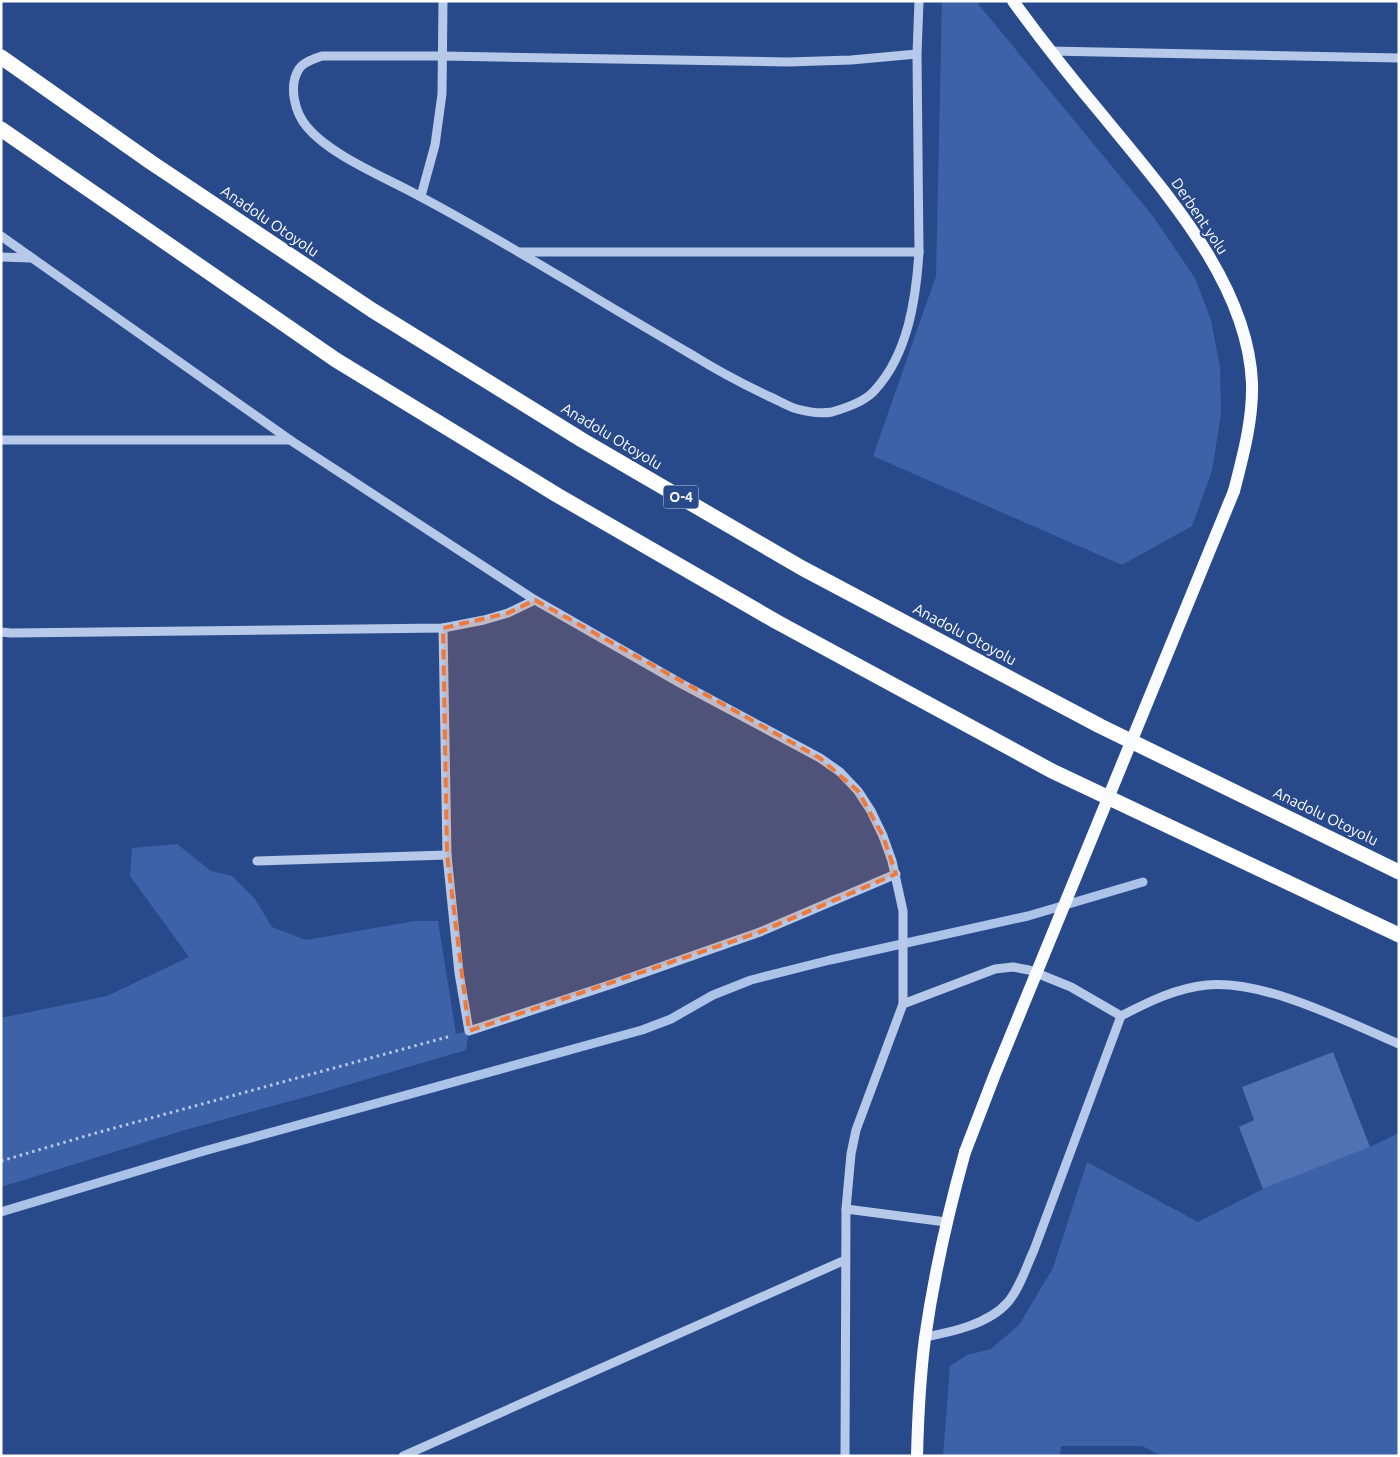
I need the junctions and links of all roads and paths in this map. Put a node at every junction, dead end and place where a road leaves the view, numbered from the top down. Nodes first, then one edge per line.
1 (443, 1) edge
2 (919, 1) edge
3 (1013, 1) edge
4 (1048, 50) junction
5 (917, 54) junction
6 (442, 56) junction
7 (1, 57) edge
8 (1399, 58) edge
9 (1, 129) edge
10 (421, 196) junction
11 (1, 236) edge
12 (520, 252) junction
13 (919, 252) junction
14 (1, 257) edge
15 (32, 258) junction
16 (1, 440) edge
17 (290, 440) junction
18 (535, 600) junction
19 (443, 628) junction
20 (1, 632) edge
21 (447, 855) junction
22 (257, 862) dead end
23 (1399, 872) edge
24 (896, 874) junction
25 (1399, 935) edge
26 (903, 1004) junction
27 (1121, 1016) junction
28 (469, 1031) junction
29 (1399, 1044) edge
30 (1, 1161) edge
31 (846, 1209) junction
32 (946, 1222) junction
33 (845, 1260) junction
34 (925, 1337) junction
35 (403, 1456) edge
36 (845, 1456) edge
37 (917, 1456) edge

1 - 6 street
2 - 5 street
3 - 4 main road, Derbent yolu
4 - 8 street
4 - 32 main road, Derbent yolu, bridge
5 - 6 street
5 - 13 street
6 - 10 street
6 - 10 street
7 - 23 highway, Anadolu Otoyolu / O-4
9 - 25 highway
10 - 12 street
11 - 15 street
12 - 13 street
12 - 13 street
14 - 15 street
15 - 17 street
16 - 17 street
17 - 18 street
18 - 19 street
18 - 24 street
19 - 20 street
19 - 21 street
21 - 22 street
21 - 28 street
24 - 26 street
24 - 28 street
26 - 27 street
26 - 31 street
27 - 29 street
27 - 34 street
28 - 30 path
31 - 32 street
31 - 33 street
32 - 34 main road, Derbent yolu
33 - 35 street
33 - 36 street
34 - 37 main road, Derbent yolu

